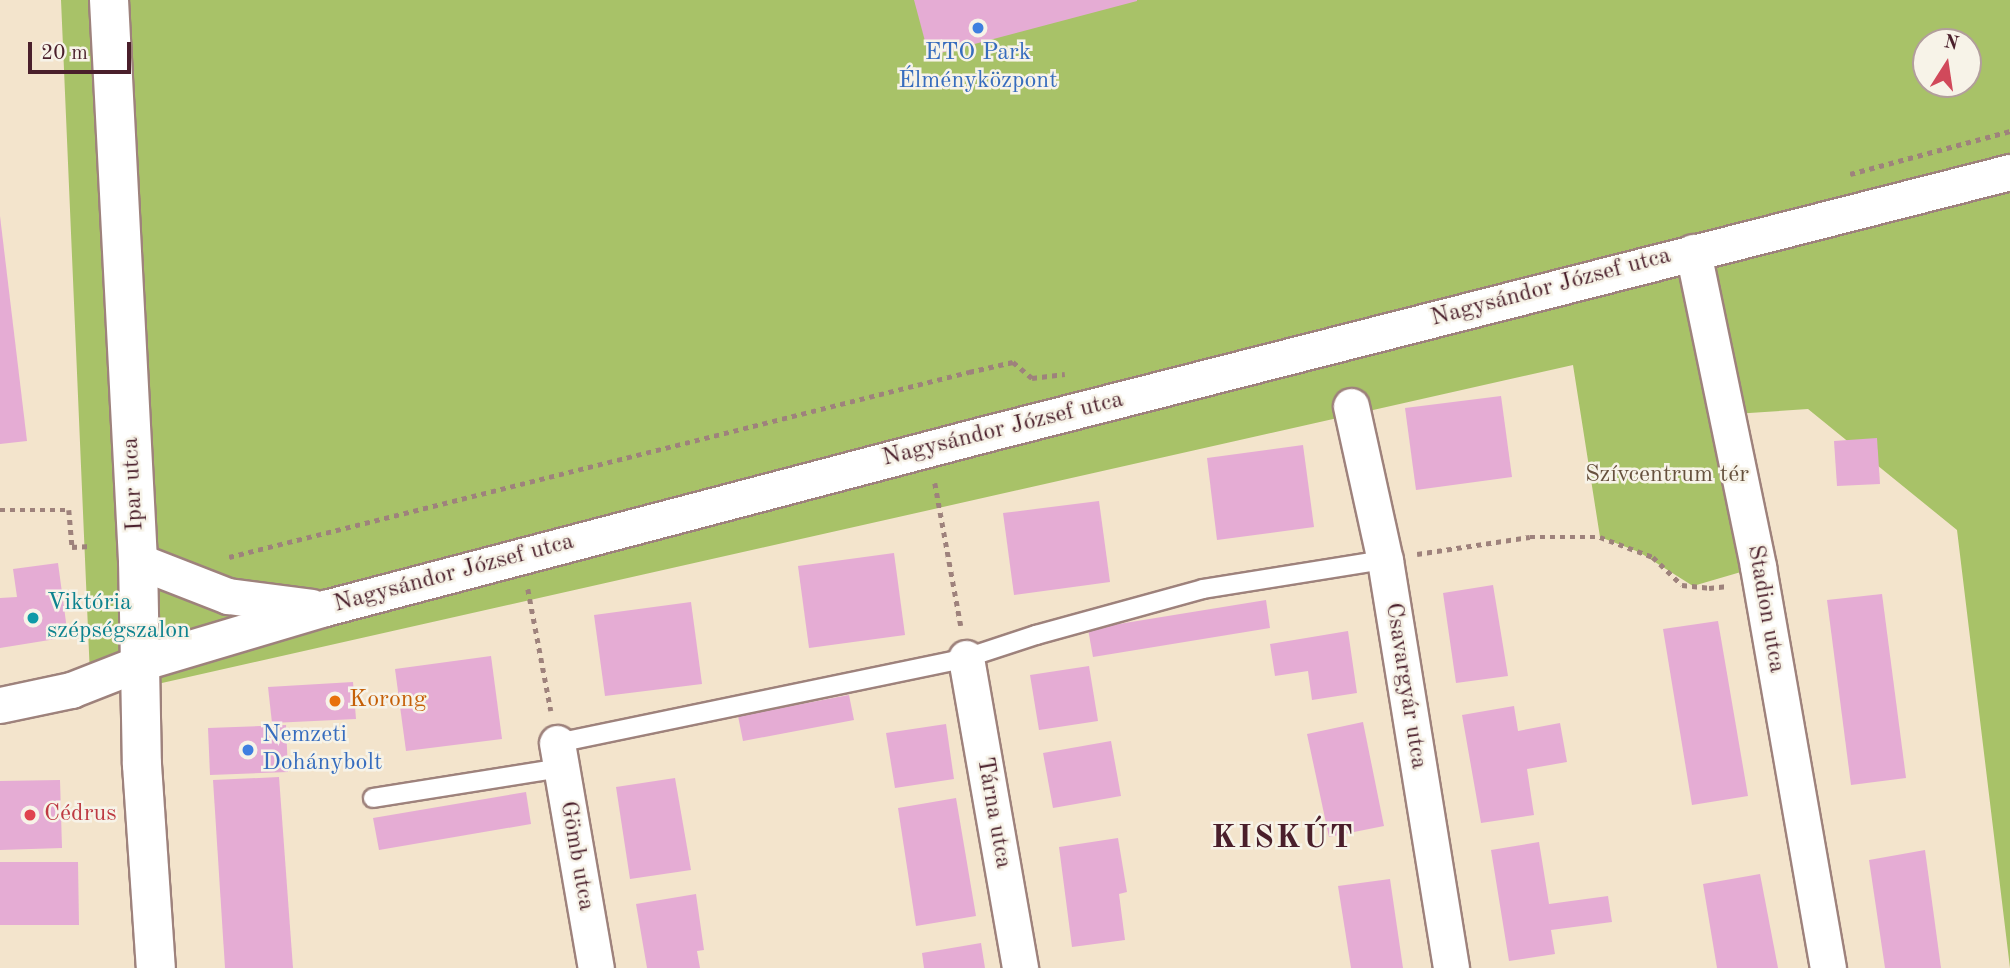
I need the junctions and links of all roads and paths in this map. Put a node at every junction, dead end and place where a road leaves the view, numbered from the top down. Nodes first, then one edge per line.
1 (109, 0) edge
2 (2010, 131) edge
3 (2010, 172) edge
4 (1842, 176) dead end
5 (1693, 252) junction
6 (1077, 372) dead end
7 (1351, 406) dead end
8 (929, 449) junction
9 (0, 510) edge
10 (91, 546) dead end
11 (521, 557) junction
12 (219, 560) dead end
13 (138, 561) junction
14 (1385, 561) junction
15 (1760, 581) junction
16 (325, 608) junction
17 (966, 658) junction
18 (140, 663) junction
19 (0, 705) edge
20 (559, 756) junction
21 (373, 798) dead end
22 (156, 968) edge
23 (596, 968) edge
24 (1020, 968) edge
25 (1451, 968) edge
26 (1828, 968) edge

1 - 13 street, Ipar utca
2 - 4 path
3 - 5 street, Nagysándor József utca
5 - 8 street, Nagysándor József utca
5 - 15 street, Stadion utca
6 - 12 path
7 - 14 street, Csavargyár utca
8 - 11 street, Nagysándor József utca
8 - 17 path
9 - 10 path
11 - 16 street, Nagysándor József utca
11 - 20 path
13 - 16 street
13 - 18 street, Ipar utca
14 - 15 path
14 - 17 lane
14 - 25 street, Csavargyár utca
15 - 26 street, Stadion utca
16 - 18 street, Nagysándor József utca
17 - 20 lane
17 - 24 street, Tárna utca
18 - 19 street, Nagysándor József utca
18 - 22 street, Ipar utca
20 - 21 lane
20 - 23 street, Gömb utca

